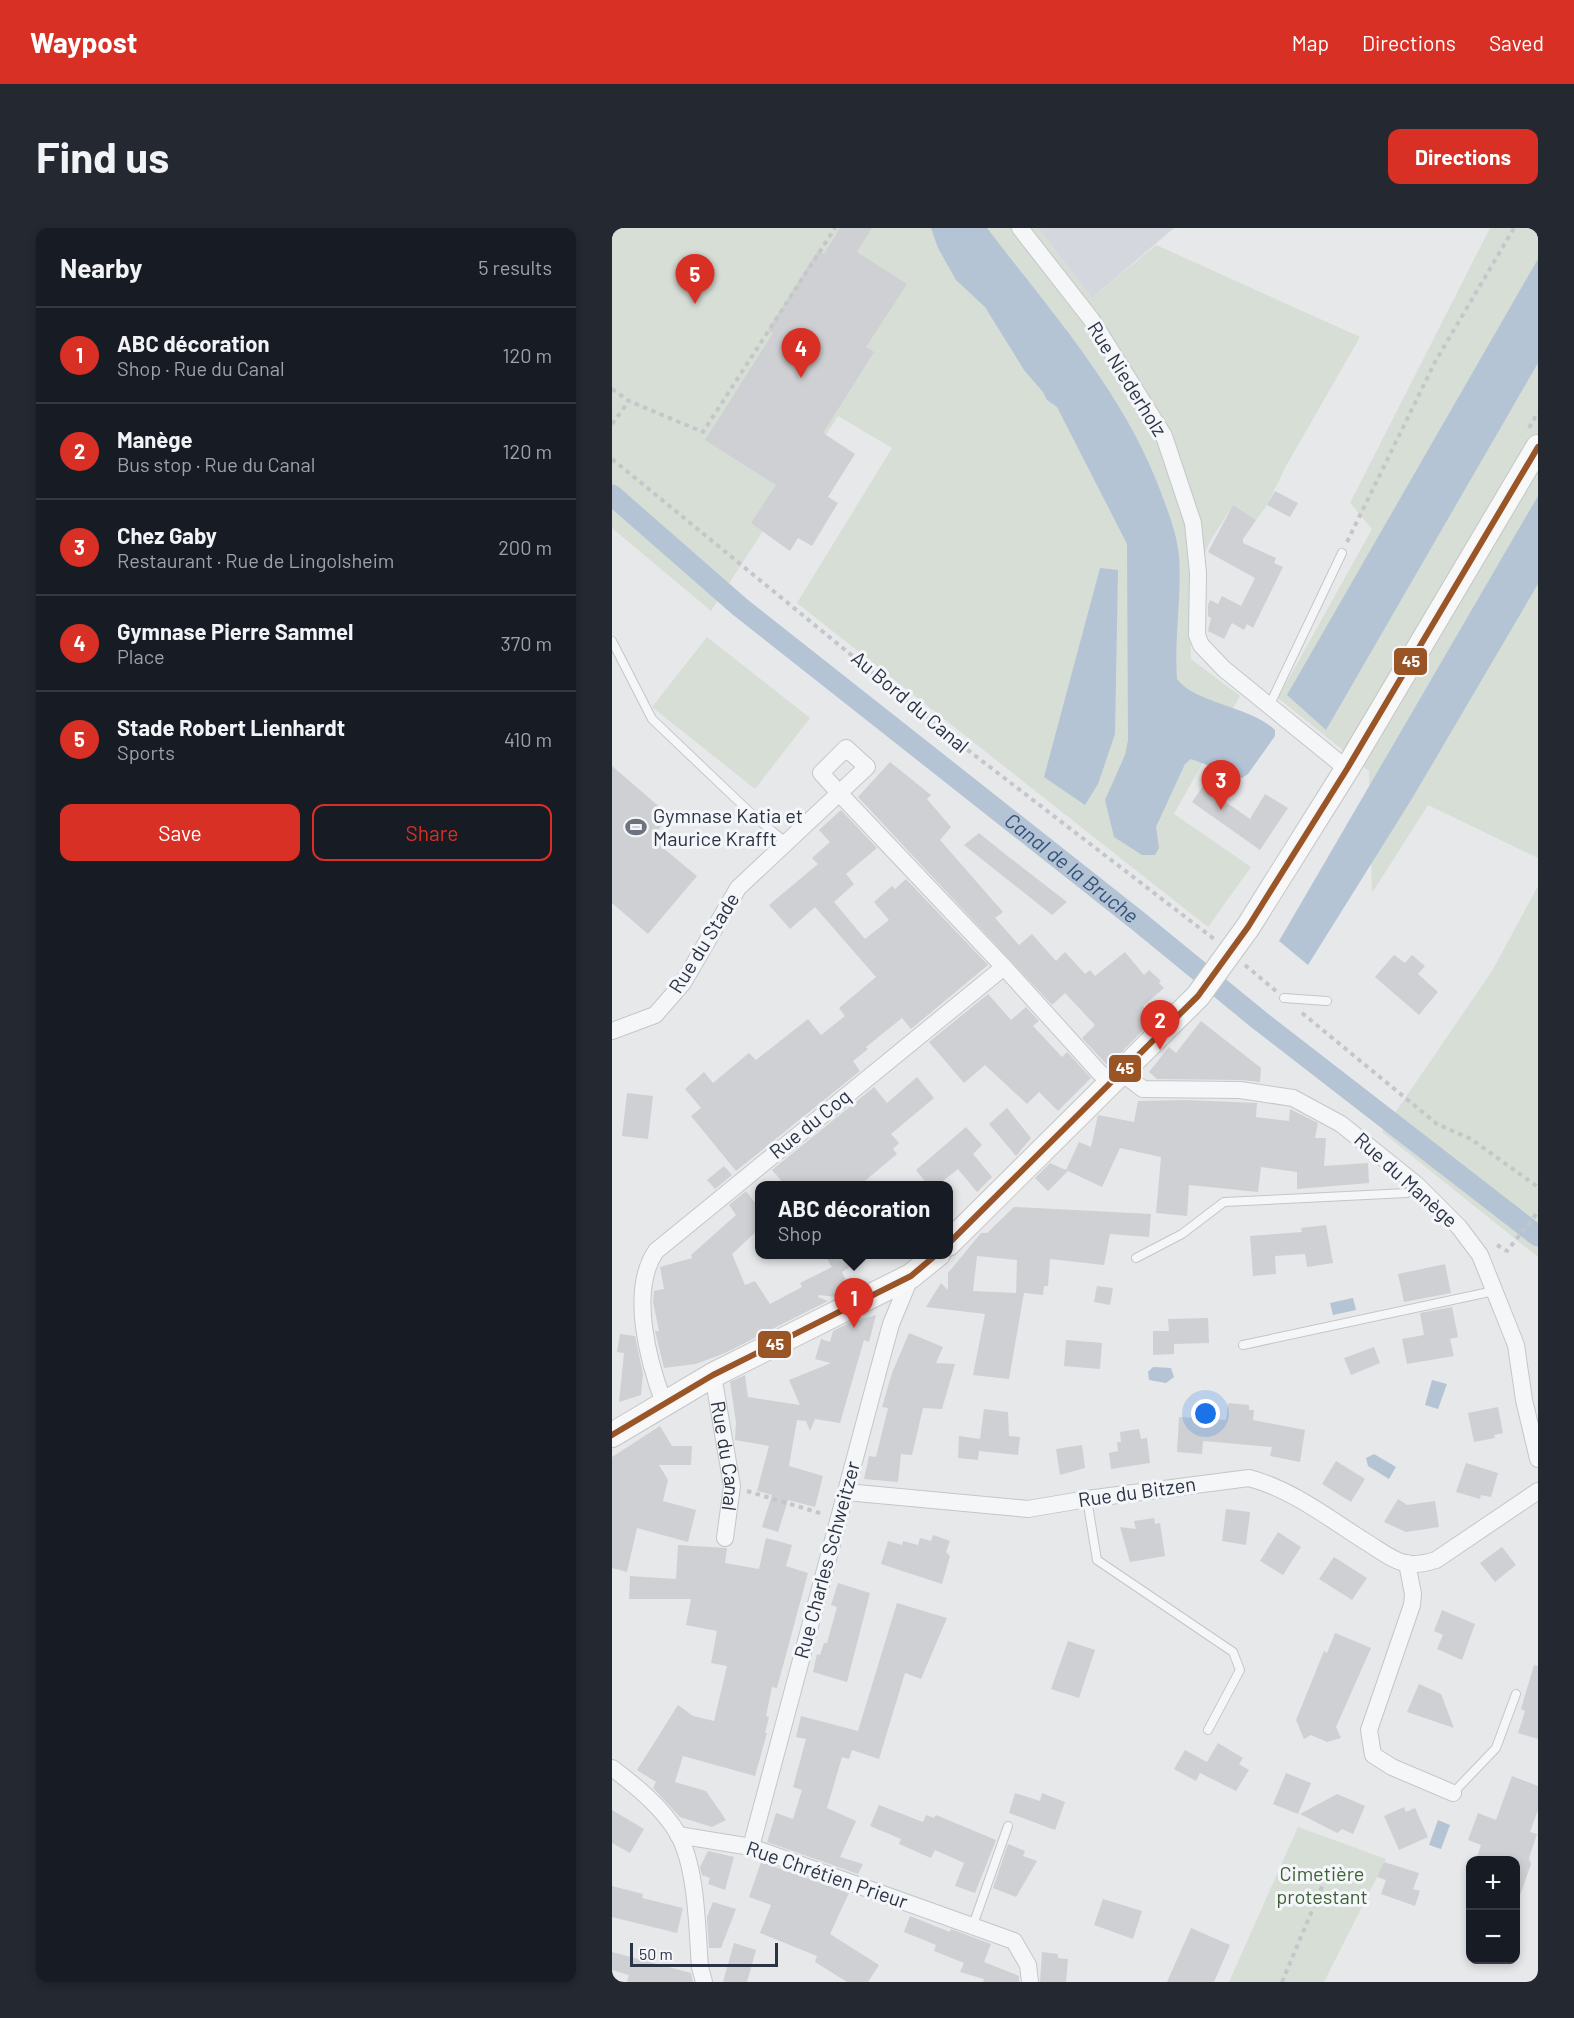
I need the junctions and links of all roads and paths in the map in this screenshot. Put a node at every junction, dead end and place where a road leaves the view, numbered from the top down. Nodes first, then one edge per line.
1 (836, 228) edge
2 (1020, 228) edge
3 (1514, 228) edge
4 (612, 389) edge
5 (629, 401) junction
6 (612, 424) edge
7 (1538, 447) edge
8 (612, 459) edge
9 (1342, 553) joint
10 (612, 641) edge
11 (1270, 704) junction
12 (1347, 769) junction
13 (787, 843) junction
14 (1221, 952) junction
15 (1004, 967) junction
16 (1284, 998) junction
17 (1327, 1001) dead end
18 (612, 1031) edge
19 (1115, 1077) junction
20 (1417, 1185) junction
21 (1538, 1187) edge
22 (1538, 1212) edge
23 (953, 1239) edge
24 (1511, 1246) dead end
25 (1136, 1258) dead end
26 (932, 1259) edge
27 (911, 1276) junction
28 (1494, 1291) junction
29 (1243, 1345) dead end
30 (713, 1375) junction
31 (664, 1403) junction
32 (612, 1435) edge
33 (1538, 1460) edge
34 (732, 1486) junction
35 (1538, 1491) edge
36 (846, 1492) junction
37 (1087, 1498) junction
38 (838, 1518) junction
39 (725, 1538) dead end
40 (1407, 1563) junction
41 (1516, 1694) dead end
42 (1208, 1730) dead end
43 (612, 1768) edge
44 (1453, 1793) joint
45 (1008, 1826) dead end
46 (678, 1835) junction
47 (750, 1847) junction
48 (1329, 1870) dead end
49 (973, 1925) junction
50 (704, 1982) edge
51 (1030, 1982) edge
52 (1282, 1982) edge

1 - 5 path
2 - 11 street, Rue Niederholz
3 - 9 path
4 - 5 path
5 - 6 path
7 - 12 main road
8 - 14 path, Au Bord du Canal
9 - 11 lane
10 - 13 lane
11 - 12 street, Rue Niederholz
12 - 14 main road
13 - 15 street, Rue du Stade
13 - 18 street, Rue du Stade
14 - 16 path, Au Bord du Canal
14 - 19 main road
15 - 19 street
15 - 31 street, Rue du Coq
16 - 17 lane
16 - 21 path, Au Bord du Canal
19 - 20 street, Rue du Manège
19 - 23 main road
20 - 25 lane
20 - 28 street, Rue du Manège
22 - 24 path
26 - 27 main road, Rue du Canal
27 - 30 main road, Rue du Canal
27 - 36 street, Rue Charles Schweitzer
28 - 29 lane
28 - 33 street, Rue du Manège
30 - 31 main road, Rue du Canal
30 - 34 street, Rue du Canal
31 - 32 main road, Rue du Canal
34 - 38 path
34 - 39 street, Rue du Canal
35 - 40 street
36 - 37 street, Rue du Bitzen
36 - 38 street, Rue Charles Schweitzer
37 - 40 street, Rue du Bitzen
37 - 42 lane
38 - 47 street, Rue Charles Schweitzer
40 - 44 street
41 - 44 lane
43 - 46 street
45 - 49 lane
46 - 47 street, Rue Chrétien Prieur
46 - 50 street
47 - 49 street, Rue Chrétien Prieur
48 - 52 path
49 - 51 street, Rue Chrétien Prieur

